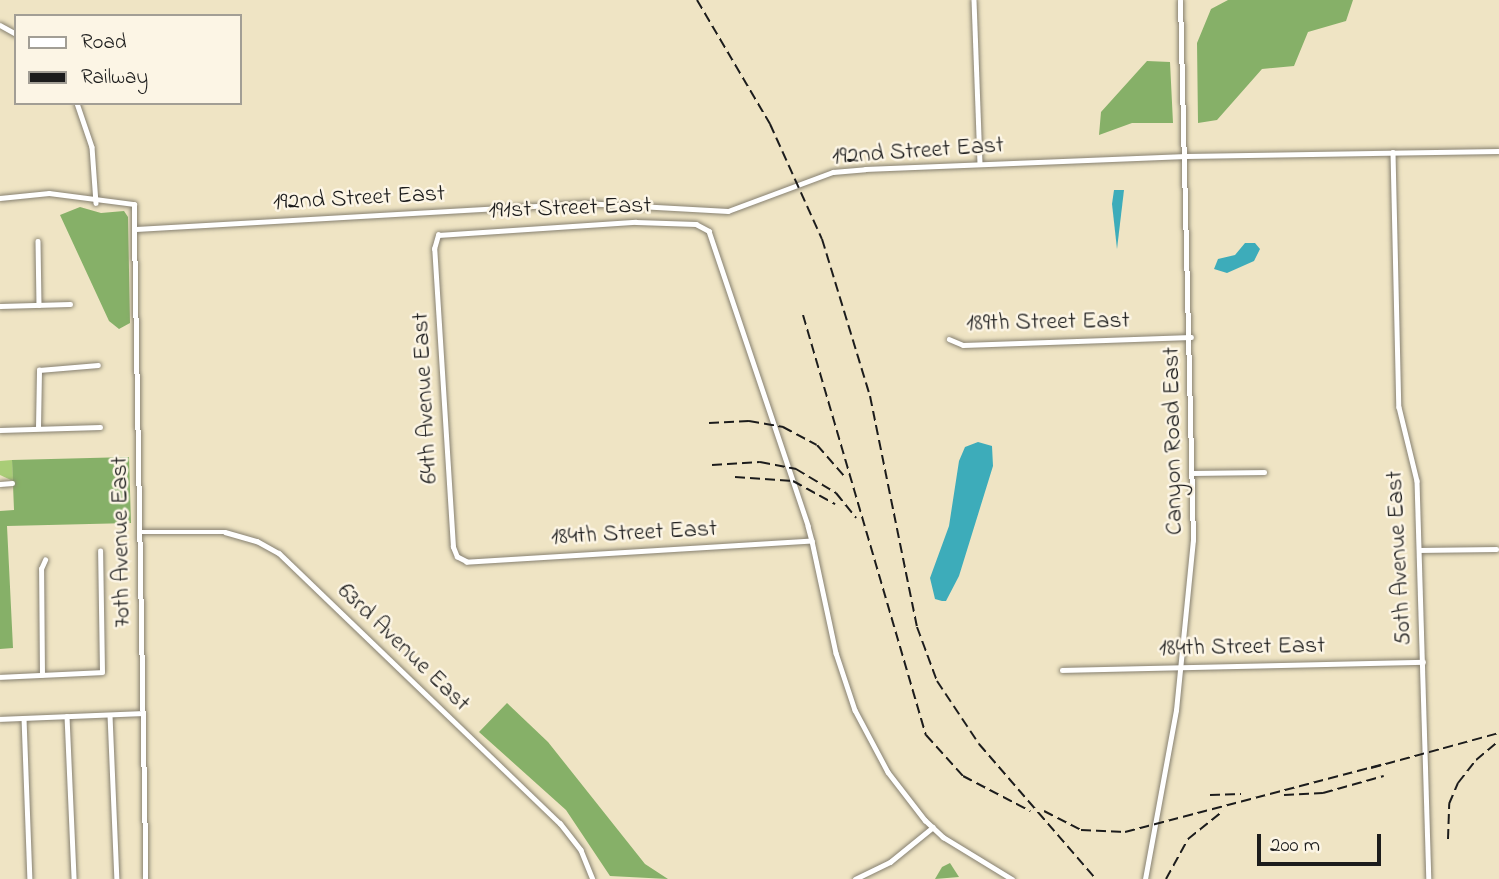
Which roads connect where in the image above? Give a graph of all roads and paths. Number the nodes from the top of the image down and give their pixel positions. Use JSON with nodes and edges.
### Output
{"nodes":[{"id":1,"x":974,"y":0,"type":"edge"},
{"id":2,"x":1180,"y":0,"type":"edge"},
{"id":3,"x":78,"y":105,"type":"edge"},
{"id":4,"x":1499,"y":151,"type":"edge"},
{"id":5,"x":1393,"y":152,"type":"junction"},
{"id":6,"x":1186,"y":156,"type":"junction"},
{"id":7,"x":981,"y":164,"type":"junction"},
{"id":8,"x":0,"y":198,"type":"edge"},
{"id":9,"x":96,"y":203,"type":"junction"},
{"id":10,"x":136,"y":229,"type":"junction"},
{"id":11,"x":438,"y":235,"type":"joint"},
{"id":12,"x":38,"y":241,"type":"dead end"},
{"id":13,"x":70,"y":304,"type":"dead end"},
{"id":14,"x":39,"y":305,"type":"junction"},
{"id":15,"x":0,"y":306,"type":"edge"},
{"id":16,"x":1191,"y":337,"type":"junction"},
{"id":17,"x":949,"y":340,"type":"dead end"},
{"id":18,"x":98,"y":365,"type":"dead end"},
{"id":19,"x":100,"y":427,"type":"dead end"},
{"id":20,"x":37,"y":428,"type":"junction"},
{"id":21,"x":0,"y":430,"type":"edge"},
{"id":22,"x":1264,"y":472,"type":"dead end"},
{"id":23,"x":1195,"y":473,"type":"junction"},
{"id":24,"x":12,"y":483,"type":"dead end"},
{"id":25,"x":0,"y":484,"type":"edge"},
{"id":26,"x":139,"y":532,"type":"junction"},
{"id":27,"x":812,"y":541,"type":"junction"},
{"id":28,"x":1496,"y":549,"type":"dead end"},
{"id":29,"x":1419,"y":550,"type":"junction"},
{"id":30,"x":100,"y":551,"type":"dead end"},
{"id":31,"x":459,"y":558,"type":"joint"},
{"id":32,"x":45,"y":560,"type":"dead end"},
{"id":33,"x":1423,"y":662,"type":"junction"},
{"id":34,"x":1182,"y":667,"type":"junction"},
{"id":35,"x":1062,"y":670,"type":"dead end"},
{"id":36,"x":43,"y":675,"type":"junction"},
{"id":37,"x":0,"y":677,"type":"edge"},
{"id":38,"x":142,"y":713,"type":"junction"},
{"id":39,"x":110,"y":715,"type":"junction"},
{"id":40,"x":67,"y":716,"type":"junction"},
{"id":41,"x":24,"y":718,"type":"junction"},
{"id":42,"x":0,"y":719,"type":"edge"},
{"id":43,"x":933,"y":828,"type":"junction"},
{"id":44,"x":30,"y":879,"type":"edge"},
{"id":45,"x":74,"y":879,"type":"edge"},
{"id":46,"x":117,"y":879,"type":"edge"},
{"id":47,"x":146,"y":879,"type":"edge"},
{"id":48,"x":593,"y":879,"type":"edge"},
{"id":49,"x":855,"y":879,"type":"edge"},
{"id":50,"x":1012,"y":879,"type":"edge"},
{"id":51,"x":1145,"y":879,"type":"edge"},
{"id":52,"x":1429,"y":879,"type":"edge"}],
"edges":[{"from":1,"to":7,"type":"street"},
{"from":2,"to":6,"type":"main road","name":"Canyon Road East"},
{"from":3,"to":9,"type":"street"},
{"from":4,"to":5,"type":"street","name":"192nd Street East"},
{"from":5,"to":6,"type":"street","name":"192nd Street East"},
{"from":5,"to":29,"type":"street","name":"50th Avenue East"},
{"from":6,"to":7,"type":"street","name":"192nd Street East"},
{"from":6,"to":16,"type":"main road","name":"Canyon Road East"},
{"from":7,"to":10,"type":"street","name":"192nd Street East"},
{"from":8,"to":9,"type":"street"},
{"from":9,"to":10,"type":"street","name":"70th Avenue East"},
{"from":10,"to":26,"type":"street","name":"70th Avenue East"},
{"from":11,"to":27,"type":"street","name":"191st Street East"},
{"from":11,"to":31,"type":"street","name":"64th Avenue East"},
{"from":12,"to":14,"type":"street"},
{"from":13,"to":14,"type":"street"},
{"from":14,"to":15,"type":"street"},
{"from":16,"to":17,"type":"street","name":"189th Street East"},
{"from":16,"to":23,"type":"main road","name":"Canyon Road East"},
{"from":18,"to":20,"type":"street"},
{"from":19,"to":20,"type":"street"},
{"from":20,"to":21,"type":"street"},
{"from":22,"to":23,"type":"street"},
{"from":23,"to":34,"type":"main road","name":"Canyon Road East"},
{"from":24,"to":25,"type":"street"},
{"from":26,"to":38,"type":"street","name":"70th Avenue East"},
{"from":26,"to":48,"type":"street","name":"63rd Avenue East"},
{"from":27,"to":31,"type":"street","name":"184th Street East"},
{"from":27,"to":43,"type":"street"},
{"from":28,"to":29,"type":"street"},
{"from":29,"to":33,"type":"street","name":"50th Avenue East"},
{"from":30,"to":36,"type":"street"},
{"from":32,"to":36,"type":"street"},
{"from":33,"to":34,"type":"street","name":"184th Street East"},
{"from":33,"to":52,"type":"street","name":"50th Avenue East"},
{"from":34,"to":35,"type":"street","name":"184th Street East"},
{"from":34,"to":51,"type":"main road","name":"Canyon Road East"},
{"from":36,"to":37,"type":"street"},
{"from":38,"to":39,"type":"street"},
{"from":38,"to":47,"type":"street","name":"70th Avenue East"},
{"from":39,"to":40,"type":"street"},
{"from":39,"to":46,"type":"street"},
{"from":40,"to":41,"type":"street"},
{"from":40,"to":45,"type":"street"},
{"from":41,"to":42,"type":"street"},
{"from":41,"to":44,"type":"street"},
{"from":43,"to":49,"type":"street"},
{"from":43,"to":50,"type":"street"}]}
